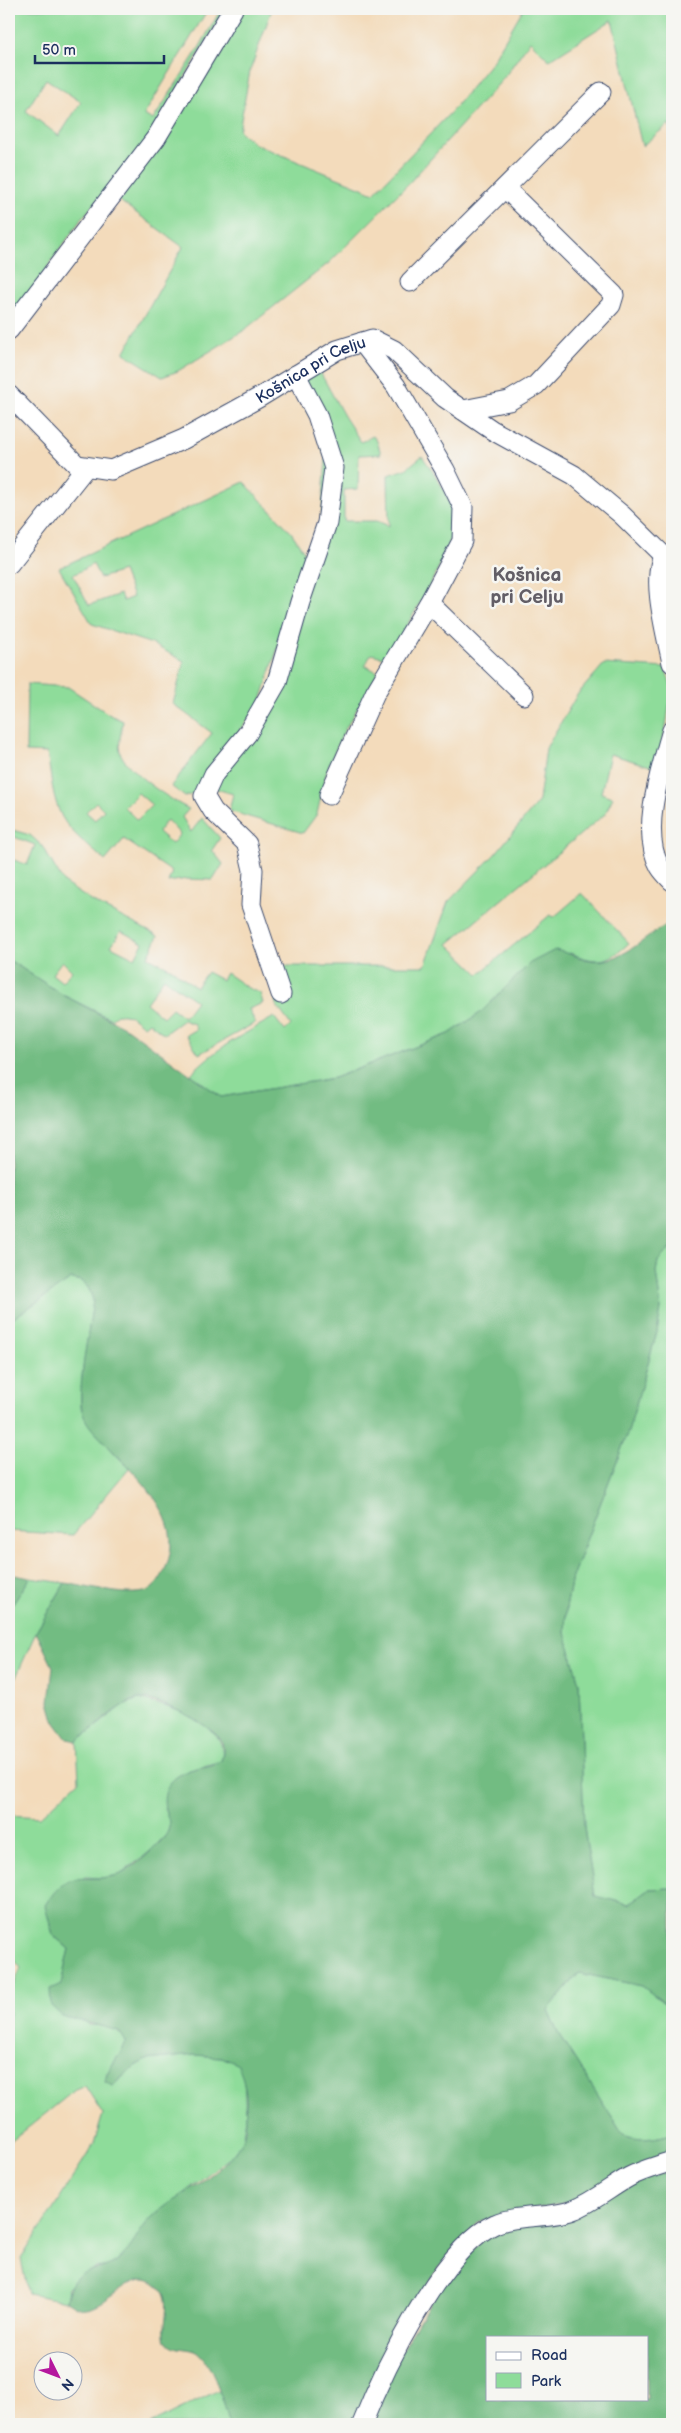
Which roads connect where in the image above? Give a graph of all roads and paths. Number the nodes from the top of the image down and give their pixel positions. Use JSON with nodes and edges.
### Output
{"nodes":[{"id":1,"x":233,"y":9,"type":"edge"},
{"id":2,"x":601,"y":92,"type":"dead end"},
{"id":3,"x":505,"y":188,"type":"junction"},
{"id":4,"x":410,"y":282,"type":"dead end"},
{"id":5,"x":9,"y":330,"type":"edge"},
{"id":6,"x":362,"y":342,"type":"junction"},
{"id":7,"x":296,"y":375,"type":"junction"},
{"id":8,"x":9,"y":395,"type":"edge"},
{"id":9,"x":463,"y":410,"type":"junction"},
{"id":10,"x":86,"y":467,"type":"junction"},
{"id":11,"x":668,"y":559,"type":"edge"},
{"id":12,"x":9,"y":564,"type":"edge"},
{"id":13,"x":430,"y":603,"type":"junction"},
{"id":14,"x":672,"y":663,"type":"edge"},
{"id":15,"x":524,"y":695,"type":"dead end"},
{"id":16,"x":672,"y":730,"type":"edge"},
{"id":17,"x":329,"y":795,"type":"dead end"},
{"id":18,"x":672,"y":881,"type":"edge"},
{"id":19,"x":282,"y":994,"type":"dead end"},
{"id":20,"x":672,"y":2161,"type":"edge"},
{"id":21,"x":362,"y":2424,"type":"edge"}],
"edges":[{"from":1,"to":5,"type":"street"},
{"from":2,"to":3,"type":"street"},
{"from":3,"to":4,"type":"street"},
{"from":3,"to":9,"type":"street"},
{"from":6,"to":7,"type":"street","name":"Košnica pri Celju"},
{"from":6,"to":9,"type":"street","name":"Košnica pri Celju"},
{"from":6,"to":13,"type":"street"},
{"from":7,"to":10,"type":"street","name":"Košnica pri Celju"},
{"from":7,"to":19,"type":"street"},
{"from":8,"to":10,"type":"street","name":"Košnica pri Celju"},
{"from":9,"to":11,"type":"street","name":"Košnica pri Celju"},
{"from":10,"to":12,"type":"street"},
{"from":11,"to":14,"type":"street"},
{"from":13,"to":15,"type":"street"},
{"from":13,"to":17,"type":"street"},
{"from":16,"to":18,"type":"street"},
{"from":20,"to":21,"type":"street"}]}
